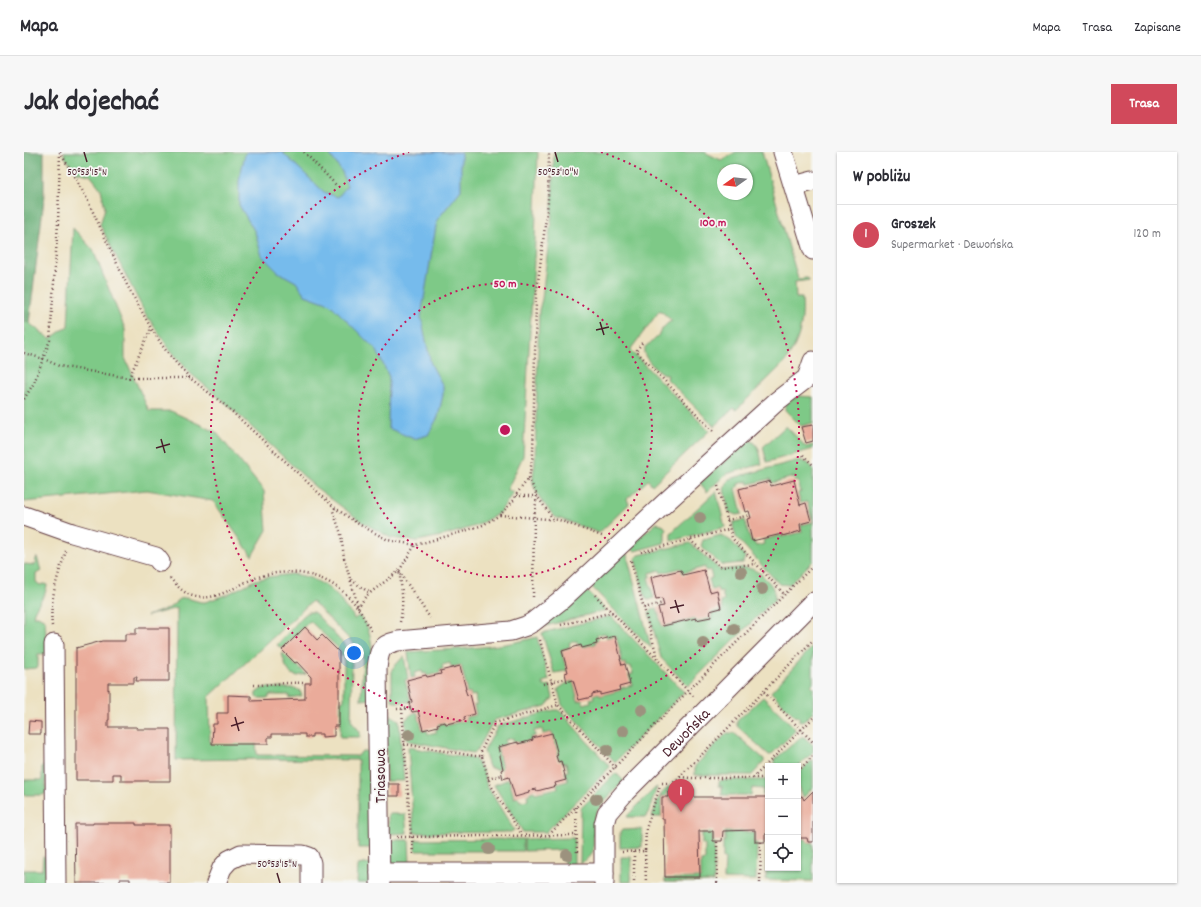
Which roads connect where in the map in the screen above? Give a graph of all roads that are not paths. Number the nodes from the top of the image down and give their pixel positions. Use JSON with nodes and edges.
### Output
{"nodes":[{"id":1,"x":784,"y":152,"type":"edge"},
{"id":2,"x":813,"y":181,"type":"edge"},
{"id":3,"x":794,"y":186,"type":"junction"},
{"id":4,"x":813,"y":250,"type":"edge"},
{"id":5,"x":811,"y":374,"type":"edge"},
{"id":6,"x":24,"y":516,"type":"edge"},
{"id":7,"x":160,"y":562,"type":"road end"},
{"id":8,"x":813,"y":603,"type":"edge"},
{"id":9,"x":54,"y":644,"type":"road end"},
{"id":10,"x":380,"y":878,"type":"edge"},
{"id":11,"x":604,"y":878,"type":"edge"},
{"id":12,"x":56,"y":883,"type":"edge"},
{"id":13,"x":216,"y":883,"type":"edge"},
{"id":14,"x":311,"y":883,"type":"edge"}],
"edges":[{"from":1,"to":3,"type":"street"},
{"from":2,"to":3,"type":"street"},
{"from":3,"to":4,"type":"street"},
{"from":5,"to":10,"type":"street","name":"Triasowa"},
{"from":6,"to":7,"type":"street"},
{"from":8,"to":11,"type":"street","name":"Dewońska"},
{"from":9,"to":12,"type":"street"},
{"from":10,"to":11,"type":"street"},
{"from":13,"to":14,"type":"street"}]}
